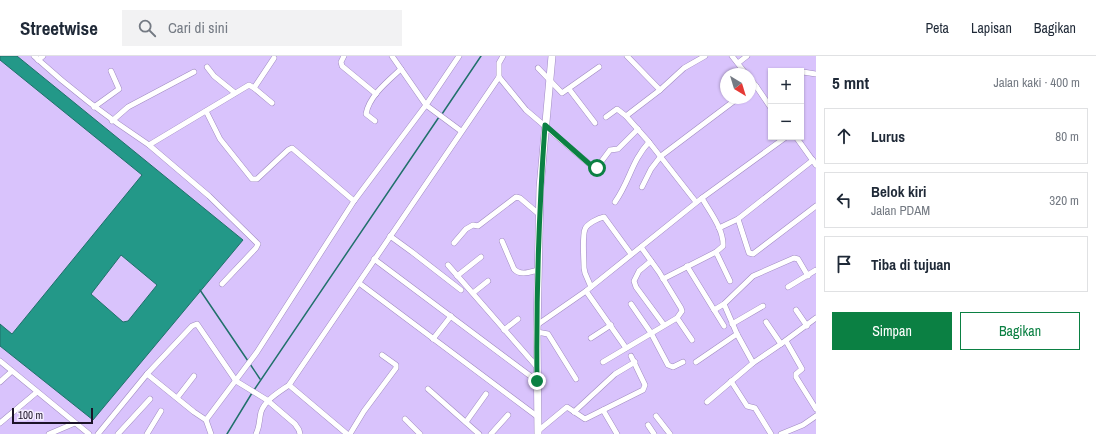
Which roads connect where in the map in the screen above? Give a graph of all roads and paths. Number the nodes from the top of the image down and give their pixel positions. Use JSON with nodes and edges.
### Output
{"nodes":[{"id":1,"x":43,"y":56,"type":"edge"},
{"id":2,"x":344,"y":56,"type":"edge"},
{"id":3,"x":392,"y":56,"type":"edge"},
{"id":4,"x":459,"y":56,"type":"edge"},
{"id":5,"x":503,"y":56,"type":"edge"},
{"id":6,"x":552,"y":56,"type":"edge"},
{"id":7,"x":627,"y":56,"type":"edge"},
{"id":8,"x":705,"y":56,"type":"edge"},
{"id":9,"x":732,"y":56,"type":"edge"},
{"id":10,"x":748,"y":56,"type":"edge"},
{"id":11,"x":36,"y":58,"type":"edge"},
{"id":12,"x":274,"y":58,"type":"dead end"},
{"id":13,"x":738,"y":63,"type":"junction"},
{"id":14,"x":207,"y":67,"type":"dead end"},
{"id":15,"x":599,"y":67,"type":"dead end"},
{"id":16,"x":538,"y":68,"type":"dead end"},
{"id":17,"x":742,"y":68,"type":"edge"},
{"id":18,"x":401,"y":69,"type":"junction"},
{"id":19,"x":112,"y":71,"type":"dead end"},
{"id":20,"x":194,"y":72,"type":"dead end"},
{"id":21,"x":804,"y":72,"type":"edge"},
{"id":22,"x":816,"y":74,"type":"edge"},
{"id":23,"x":498,"y":77,"type":"junction"},
{"id":24,"x":549,"y":80,"type":"junction"},
{"id":25,"x":756,"y":86,"type":"edge"},
{"id":26,"x":254,"y":88,"type":"junction"},
{"id":27,"x":569,"y":89,"type":"junction"},
{"id":28,"x":660,"y":90,"type":"junction"},
{"id":29,"x":235,"y":93,"type":"junction"},
{"id":30,"x":376,"y":94,"type":"junction"},
{"id":31,"x":272,"y":103,"type":"dead end"},
{"id":32,"x":730,"y":104,"type":"edge"},
{"id":33,"x":768,"y":104,"type":"edge"},
{"id":34,"x":426,"y":105,"type":"junction"},
{"id":35,"x":94,"y":107,"type":"junction"},
{"id":36,"x":206,"y":111,"type":"junction"},
{"id":37,"x":626,"y":116,"type":"junction"},
{"id":38,"x":606,"y":117,"type":"dead end"},
{"id":39,"x":112,"y":121,"type":"junction"},
{"id":40,"x":375,"y":122,"type":"dead end"},
{"id":41,"x":595,"y":124,"type":"dead end"},
{"id":42,"x":545,"y":125,"type":"junction"},
{"id":43,"x":638,"y":129,"type":"junction"},
{"id":44,"x":461,"y":131,"type":"junction"},
{"id":45,"x":782,"y":140,"type":"edge"},
{"id":46,"x":798,"y":140,"type":"edge"},
{"id":47,"x":649,"y":142,"type":"junction"},
{"id":48,"x":149,"y":145,"type":"junction"},
{"id":49,"x":661,"y":156,"type":"junction"},
{"id":50,"x":814,"y":162,"type":"edge"},
{"id":51,"x":642,"y":187,"type":"dead end"},
{"id":52,"x":702,"y":198,"type":"junction"},
{"id":53,"x":354,"y":202,"type":"junction"},
{"id":54,"x":615,"y":202,"type":"dead end"},
{"id":55,"x":696,"y":202,"type":"junction"},
{"id":56,"x":816,"y":206,"type":"edge"},
{"id":57,"x":540,"y":215,"type":"junction"},
{"id":58,"x":738,"y":220,"type":"junction"},
{"id":59,"x":719,"y":228,"type":"junction"},
{"id":60,"x":390,"y":236,"type":"junction"},
{"id":61,"x":502,"y":241,"type":"dead end"},
{"id":62,"x":454,"y":243,"type":"dead end"},
{"id":63,"x":641,"y":247,"type":"junction"},
{"id":64,"x":716,"y":252,"type":"junction"},
{"id":65,"x":631,"y":254,"type":"junction"},
{"id":66,"x":481,"y":257,"type":"dead end"},
{"id":67,"x":374,"y":259,"type":"junction"},
{"id":68,"x":651,"y":261,"type":"junction"},
{"id":69,"x":448,"y":265,"type":"dead end"},
{"id":70,"x":687,"y":266,"type":"junction"},
{"id":71,"x":538,"y":270,"type":"junction"},
{"id":72,"x":816,"y":270,"type":"edge"},
{"id":73,"x":457,"y":276,"type":"junction"},
{"id":74,"x":808,"y":276,"type":"junction"},
{"id":75,"x":663,"y":279,"type":"junction"},
{"id":76,"x":488,"y":281,"type":"dead end"},
{"id":77,"x":730,"y":281,"type":"dead end"},
{"id":78,"x":359,"y":283,"type":"junction"},
{"id":79,"x":222,"y":284,"type":"dead end"},
{"id":80,"x":591,"y":287,"type":"junction"},
{"id":81,"x":788,"y":287,"type":"dead end"},
{"id":82,"x":461,"y":290,"type":"dead end"},
{"id":83,"x":586,"y":291,"type":"junction"},
{"id":84,"x":473,"y":294,"type":"junction"},
{"id":85,"x":631,"y":304,"type":"dead end"},
{"id":86,"x":724,"y":304,"type":"junction"},
{"id":87,"x":763,"y":306,"type":"dead end"},
{"id":88,"x":714,"y":310,"type":"junction"},
{"id":89,"x":796,"y":310,"type":"dead end"},
{"id":90,"x":451,"y":316,"type":"junction"},
{"id":91,"x":677,"y":318,"type":"junction"},
{"id":92,"x":816,"y":318,"type":"edge"},
{"id":93,"x":518,"y":319,"type":"dead end"},
{"id":94,"x":766,"y":322,"type":"dead end"},
{"id":95,"x":732,"y":324,"type":"junction"},
{"id":96,"x":610,"y":325,"type":"junction"},
{"id":97,"x":664,"y":325,"type":"junction"},
{"id":98,"x":724,"y":326,"type":"dead end"},
{"id":99,"x":807,"y":326,"type":"junction"},
{"id":100,"x":537,"y":329,"type":"junction"},
{"id":101,"x":504,"y":330,"type":"junction"},
{"id":102,"x":651,"y":333,"type":"junction"},
{"id":103,"x":737,"y":334,"type":"junction"},
{"id":104,"x":591,"y":338,"type":"dead end"},
{"id":105,"x":433,"y":339,"type":"junction"},
{"id":106,"x":692,"y":340,"type":"dead end"},
{"id":107,"x":786,"y":341,"type":"junction"},
{"id":108,"x":781,"y":344,"type":"junction"},
{"id":109,"x":626,"y":348,"type":"junction"},
{"id":110,"x":382,"y":355,"type":"dead end"},
{"id":111,"x":631,"y":356,"type":"dead end"},
{"id":112,"x":0,"y":361,"type":"edge"},
{"id":113,"x":603,"y":362,"type":"dead end"},
{"id":114,"x":635,"y":362,"type":"junction"},
{"id":115,"x":683,"y":362,"type":"dead end"},
{"id":116,"x":696,"y":362,"type":"dead end"},
{"id":117,"x":753,"y":363,"type":"junction"},
{"id":118,"x":537,"y":367,"type":"junction"},
{"id":119,"x":12,"y":371,"type":"junction"},
{"id":120,"x":147,"y":374,"type":"junction"},
{"id":121,"x":194,"y":376,"type":"dead end"},
{"id":122,"x":576,"y":379,"type":"dead end"},
{"id":123,"x":537,"y":381,"type":"junction"},
{"id":124,"x":730,"y":381,"type":"junction"},
{"id":125,"x":0,"y":382,"type":"edge"},
{"id":126,"x":238,"y":382,"type":"junction"},
{"id":127,"x":289,"y":385,"type":"junction"},
{"id":128,"x":428,"y":389,"type":"dead end"},
{"id":129,"x":37,"y":392,"type":"junction"},
{"id":130,"x":486,"y":394,"type":"dead end"},
{"id":131,"x":177,"y":398,"type":"junction"},
{"id":132,"x":150,"y":399,"type":"dead end"},
{"id":133,"x":267,"y":400,"type":"junction"},
{"id":134,"x":707,"y":402,"type":"dead end"},
{"id":135,"x":816,"y":409,"type":"edge"},
{"id":136,"x":603,"y":410,"type":"junction"},
{"id":137,"x":161,"y":411,"type":"dead end"},
{"id":138,"x":574,"y":412,"type":"junction"},
{"id":139,"x":508,"y":415,"type":"dead end"},
{"id":140,"x":656,"y":416,"type":"dead end"},
{"id":141,"x":816,"y":416,"type":"edge"},
{"id":142,"x":538,"y":417,"type":"junction"},
{"id":143,"x":405,"y":419,"type":"dead end"},
{"id":144,"x":206,"y":420,"type":"junction"},
{"id":145,"x":466,"y":422,"type":"junction"},
{"id":146,"x":0,"y":423,"type":"edge"},
{"id":147,"x":75,"y":423,"type":"junction"},
{"id":148,"x":648,"y":426,"type":"dead end"},
{"id":149,"x":538,"y":432,"type":"edge"},
{"id":150,"x":49,"y":434,"type":"edge"},
{"id":151,"x":89,"y":434,"type":"edge"},
{"id":152,"x":98,"y":434,"type":"edge"},
{"id":153,"x":118,"y":434,"type":"edge"},
{"id":154,"x":147,"y":434,"type":"edge"},
{"id":155,"x":211,"y":434,"type":"edge"},
{"id":156,"x":256,"y":434,"type":"edge"},
{"id":157,"x":300,"y":434,"type":"edge"},
{"id":158,"x":347,"y":434,"type":"edge"},
{"id":159,"x":350,"y":434,"type":"edge"},
{"id":160,"x":420,"y":434,"type":"edge"},
{"id":161,"x":479,"y":434,"type":"edge"},
{"id":162,"x":491,"y":434,"type":"edge"},
{"id":163,"x":617,"y":434,"type":"edge"},
{"id":164,"x":654,"y":434,"type":"edge"},
{"id":165,"x":670,"y":434,"type":"edge"},
{"id":166,"x":770,"y":434,"type":"edge"},
{"id":167,"x":781,"y":434,"type":"edge"}],
"edges":[{"from":1,"to":11,"type":"street"},
{"from":2,"to":30,"type":"street"},
{"from":3,"to":18,"type":"street"},
{"from":4,"to":34,"type":"street"},
{"from":5,"to":23,"type":"street"},
{"from":6,"to":24,"type":"street"},
{"from":7,"to":28,"type":"street"},
{"from":8,"to":28,"type":"street"},
{"from":9,"to":13,"type":"street"},
{"from":10,"to":13,"type":"street"},
{"from":11,"to":35,"type":"street"},
{"from":12,"to":26,"type":"street"},
{"from":13,"to":17,"type":"street"},
{"from":14,"to":29,"type":"street"},
{"from":15,"to":27,"type":"street"},
{"from":16,"to":24,"type":"street"},
{"from":18,"to":30,"type":"street"},
{"from":18,"to":34,"type":"street"},
{"from":19,"to":35,"type":"street"},
{"from":20,"to":39,"type":"street"},
{"from":21,"to":22,"type":"street"},
{"from":23,"to":42,"type":"street"},
{"from":23,"to":44,"type":"street"},
{"from":24,"to":27,"type":"street"},
{"from":24,"to":42,"type":"street"},
{"from":25,"to":33,"type":"street"},
{"from":26,"to":29,"type":"street"},
{"from":26,"to":31,"type":"street"},
{"from":27,"to":41,"type":"street"},
{"from":28,"to":37,"type":"street"},
{"from":29,"to":36,"type":"street"},
{"from":30,"to":40,"type":"street"},
{"from":32,"to":49,"type":"street"},
{"from":34,"to":44,"type":"street"},
{"from":34,"to":53,"type":"street"},
{"from":35,"to":39,"type":"street"},
{"from":36,"to":48,"type":"street"},
{"from":36,"to":53,"type":"street"},
{"from":37,"to":38,"type":"street"},
{"from":37,"to":43,"type":"street"},
{"from":39,"to":48,"type":"street"},
{"from":42,"to":43,"type":"street"},
{"from":42,"to":57,"type":"street"},
{"from":43,"to":47,"type":"street"},
{"from":44,"to":60,"type":"street"},
{"from":45,"to":52,"type":"street"},
{"from":46,"to":50,"type":"street"},
{"from":47,"to":49,"type":"street"},
{"from":47,"to":54,"type":"street"},
{"from":48,"to":79,"type":"street"},
{"from":49,"to":51,"type":"street"},
{"from":49,"to":55,"type":"street"},
{"from":50,"to":58,"type":"street"},
{"from":52,"to":55,"type":"street"},
{"from":52,"to":59,"type":"street"},
{"from":53,"to":126,"type":"street"},
{"from":55,"to":63,"type":"street"},
{"from":56,"to":58,"type":"street"},
{"from":57,"to":62,"type":"street"},
{"from":57,"to":71,"type":"street"},
{"from":58,"to":59,"type":"street"},
{"from":59,"to":64,"type":"street"},
{"from":60,"to":67,"type":"street"},
{"from":60,"to":82,"type":"street"},
{"from":61,"to":71,"type":"street"},
{"from":63,"to":65,"type":"street"},
{"from":63,"to":68,"type":"street"},
{"from":64,"to":70,"type":"street"},
{"from":64,"to":77,"type":"street"},
{"from":65,"to":80,"type":"street"},
{"from":65,"to":80,"type":"street"},
{"from":66,"to":73,"type":"street"},
{"from":67,"to":78,"type":"street"},
{"from":67,"to":90,"type":"street"},
{"from":68,"to":75,"type":"street"},
{"from":68,"to":97,"type":"street"},
{"from":69,"to":73,"type":"street"},
{"from":70,"to":75,"type":"street"},
{"from":70,"to":88,"type":"street"},
{"from":71,"to":100,"type":"street"},
{"from":72,"to":74,"type":"street"},
{"from":73,"to":84,"type":"street"},
{"from":74,"to":81,"type":"street"},
{"from":74,"to":86,"type":"street"},
{"from":75,"to":91,"type":"street"},
{"from":76,"to":84,"type":"street"},
{"from":78,"to":105,"type":"street"},
{"from":78,"to":127,"type":"street"},
{"from":80,"to":83,"type":"street"},
{"from":83,"to":96,"type":"street"},
{"from":83,"to":100,"type":"street"},
{"from":84,"to":101,"type":"street"},
{"from":85,"to":102,"type":"street"},
{"from":86,"to":88,"type":"street"},
{"from":86,"to":95,"type":"street"},
{"from":87,"to":95,"type":"street"},
{"from":88,"to":98,"type":"street"},
{"from":89,"to":99,"type":"street"},
{"from":90,"to":105,"type":"street"},
{"from":90,"to":123,"type":"street"},
{"from":91,"to":97,"type":"street"},
{"from":91,"to":106,"type":"street"},
{"from":92,"to":99,"type":"street"},
{"from":93,"to":101,"type":"street"},
{"from":94,"to":108,"type":"street"},
{"from":95,"to":103,"type":"street"},
{"from":96,"to":104,"type":"street"},
{"from":96,"to":109,"type":"street"},
{"from":97,"to":102,"type":"street"},
{"from":99,"to":107,"type":"street"},
{"from":100,"to":118,"type":"street"},
{"from":100,"to":122,"type":"street"},
{"from":101,"to":118,"type":"street"},
{"from":102,"to":109,"type":"street"},
{"from":102,"to":115,"type":"street"},
{"from":103,"to":116,"type":"street"},
{"from":103,"to":117,"type":"street"},
{"from":105,"to":142,"type":"street"},
{"from":107,"to":108,"type":"street"},
{"from":107,"to":135,"type":"street"},
{"from":108,"to":117,"type":"street"},
{"from":109,"to":113,"type":"street"},
{"from":110,"to":159,"type":"street"},
{"from":111,"to":114,"type":"street"},
{"from":112,"to":119,"type":"street"},
{"from":114,"to":136,"type":"street"},
{"from":114,"to":138,"type":"street"},
{"from":117,"to":124,"type":"street"},
{"from":118,"to":123,"type":"street"},
{"from":119,"to":125,"type":"street"},
{"from":119,"to":129,"type":"street"},
{"from":120,"to":126,"type":"street"},
{"from":120,"to":131,"type":"street"},
{"from":120,"to":152,"type":"street"},
{"from":121,"to":131,"type":"street"},
{"from":123,"to":142,"type":"street"},
{"from":124,"to":134,"type":"street"},
{"from":124,"to":166,"type":"street"},
{"from":126,"to":133,"type":"street"},
{"from":126,"to":144,"type":"street"},
{"from":127,"to":133,"type":"street"},
{"from":127,"to":158,"type":"street"},
{"from":128,"to":145,"type":"street"},
{"from":129,"to":146,"type":"street"},
{"from":129,"to":147,"type":"street"},
{"from":130,"to":145,"type":"street"},
{"from":131,"to":144,"type":"street"},
{"from":132,"to":153,"type":"street"},
{"from":133,"to":156,"type":"street"},
{"from":133,"to":157,"type":"street"},
{"from":136,"to":138,"type":"street"},
{"from":136,"to":163,"type":"street"},
{"from":137,"to":154,"type":"street"},
{"from":138,"to":149,"type":"street"},
{"from":139,"to":162,"type":"street"},
{"from":140,"to":165,"type":"street"},
{"from":141,"to":167,"type":"street"},
{"from":142,"to":149,"type":"street"},
{"from":143,"to":160,"type":"street"},
{"from":144,"to":155,"type":"street"},
{"from":145,"to":161,"type":"street"},
{"from":147,"to":150,"type":"street"},
{"from":147,"to":151,"type":"street"},
{"from":148,"to":164,"type":"street"}]}
